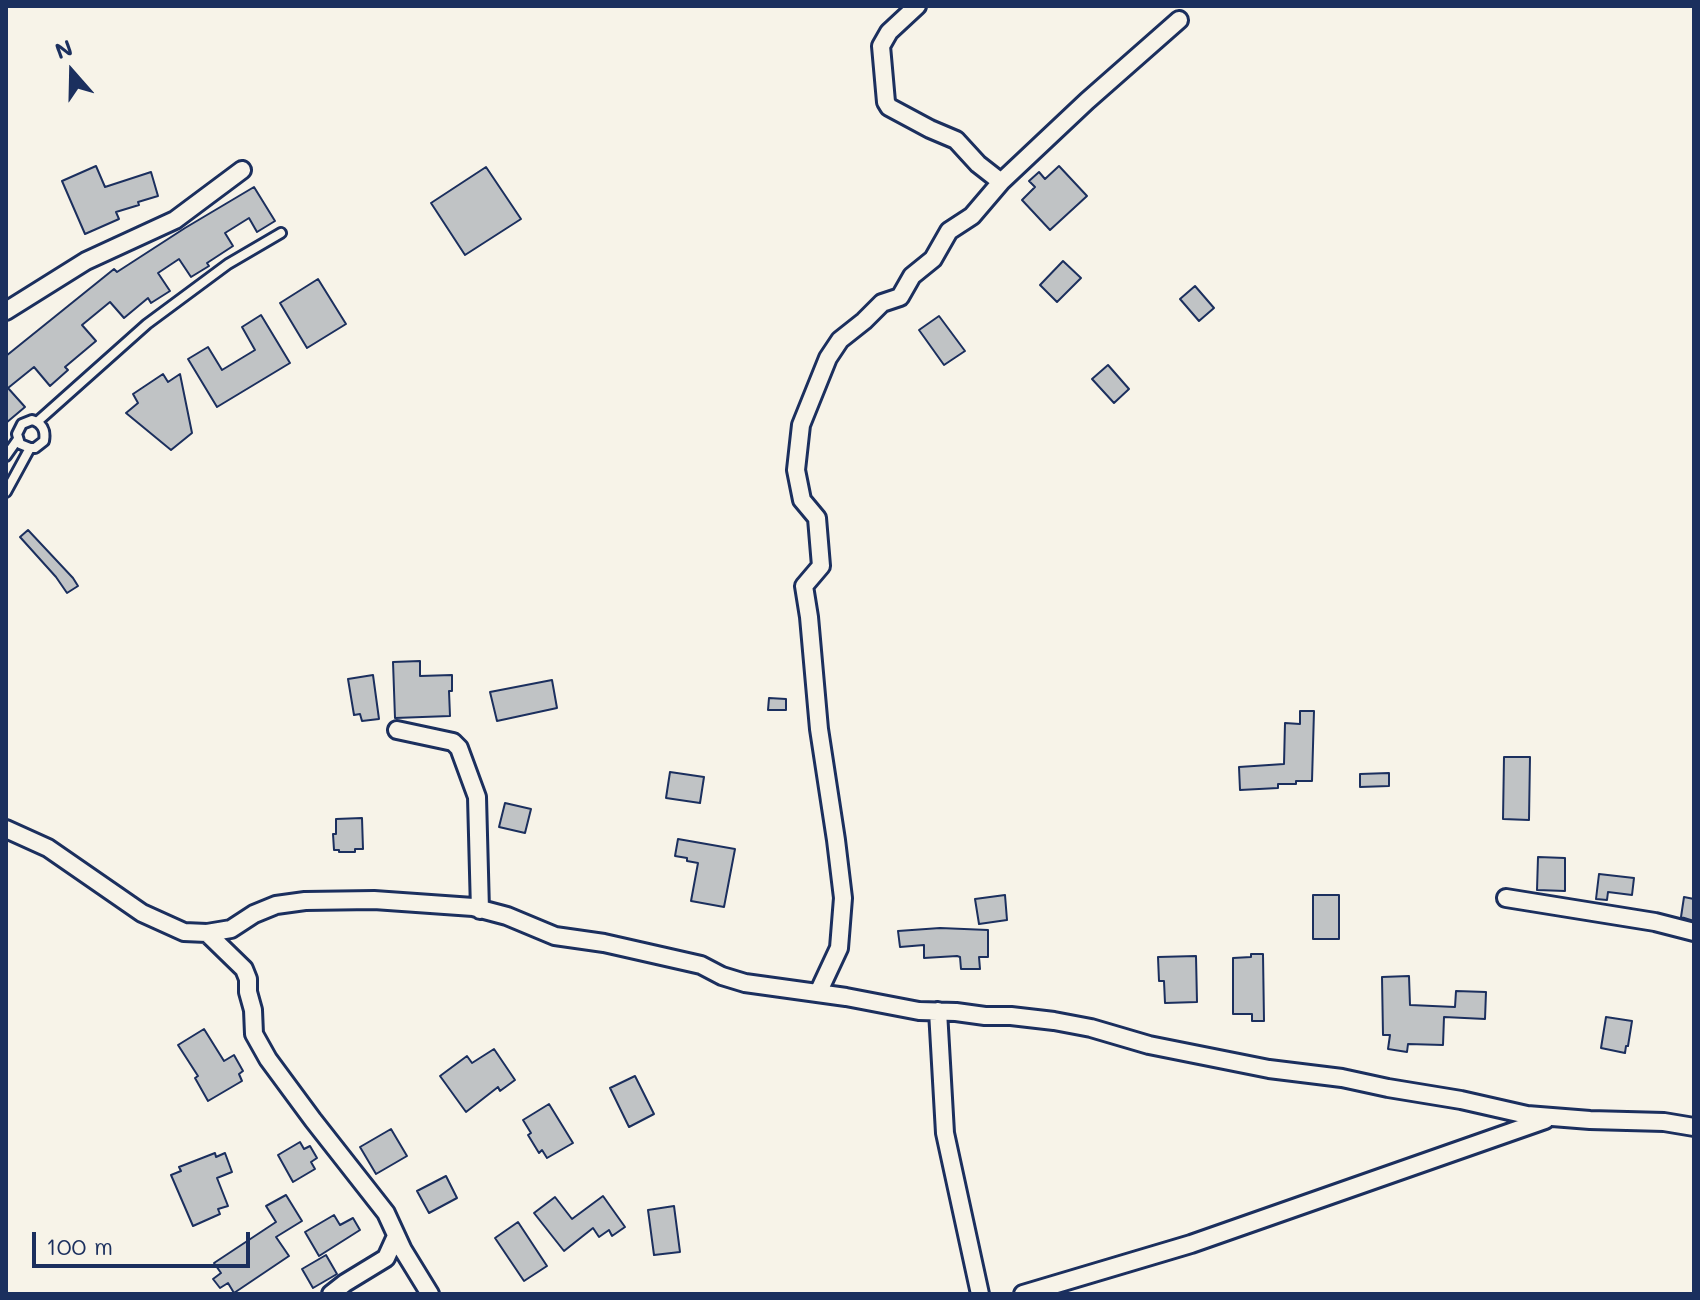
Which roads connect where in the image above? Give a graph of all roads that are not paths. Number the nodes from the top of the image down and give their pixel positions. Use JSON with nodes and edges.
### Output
{"nodes":[{"id":1,"x":917,"y":6,"type":"edge"},
{"id":2,"x":1179,"y":20,"type":"dead end"},
{"id":3,"x":242,"y":170,"type":"dead end"},
{"id":4,"x":1001,"y":182,"type":"junction"},
{"id":5,"x":281,"y":233,"type":"dead end"},
{"id":6,"x":6,"y":311,"type":"edge"},
{"id":7,"x":37,"y":422,"type":"junction"},
{"id":8,"x":18,"y":439,"type":"junction"},
{"id":9,"x":30,"y":448,"type":"junction"},
{"id":10,"x":6,"y":456,"type":"edge"},
{"id":11,"x":6,"y":492,"type":"edge"},
{"id":12,"x":397,"y":730,"type":"dead end"},
{"id":13,"x":6,"y":829,"type":"edge"},
{"id":14,"x":1506,"y":898,"type":"dead end"},
{"id":15,"x":480,"y":910,"type":"junction"},
{"id":16,"x":1694,"y":932,"type":"edge"},
{"id":17,"x":207,"y":933,"type":"junction"},
{"id":18,"x":818,"y":993,"type":"junction"},
{"id":19,"x":938,"y":1011,"type":"junction"},
{"id":20,"x":1553,"y":1117,"type":"junction"},
{"id":21,"x":1694,"y":1127,"type":"edge"},
{"id":22,"x":396,"y":1236,"type":"junction"},
{"id":23,"x":386,"y":1258,"type":"junction"},
{"id":24,"x":410,"y":1262,"type":"junction"},
{"id":25,"x":331,"y":1294,"type":"edge"},
{"id":26,"x":430,"y":1294,"type":"edge"},
{"id":27,"x":980,"y":1294,"type":"edge"},
{"id":28,"x":1023,"y":1294,"type":"edge"}],
"edges":[{"from":1,"to":4,"type":"street"},
{"from":2,"to":4,"type":"street"},
{"from":3,"to":6,"type":"street"},
{"from":4,"to":18,"type":"street"},
{"from":5,"to":7,"type":"lane"},
{"from":7,"to":8,"type":"lane"},
{"from":7,"to":9,"type":"lane"},
{"from":8,"to":9,"type":"lane"},
{"from":8,"to":10,"type":"lane"},
{"from":9,"to":11,"type":"lane"},
{"from":12,"to":15,"type":"street"},
{"from":13,"to":17,"type":"street"},
{"from":14,"to":16,"type":"street"},
{"from":15,"to":17,"type":"street"},
{"from":15,"to":18,"type":"street"},
{"from":17,"to":22,"type":"street"},
{"from":18,"to":19,"type":"street"},
{"from":19,"to":20,"type":"street"},
{"from":19,"to":27,"type":"street"},
{"from":20,"to":21,"type":"street"},
{"from":20,"to":28,"type":"street"},
{"from":22,"to":23,"type":"street"},
{"from":22,"to":24,"type":"street"},
{"from":23,"to":24,"type":"street"},
{"from":23,"to":25,"type":"street"},
{"from":24,"to":26,"type":"street"}]}
